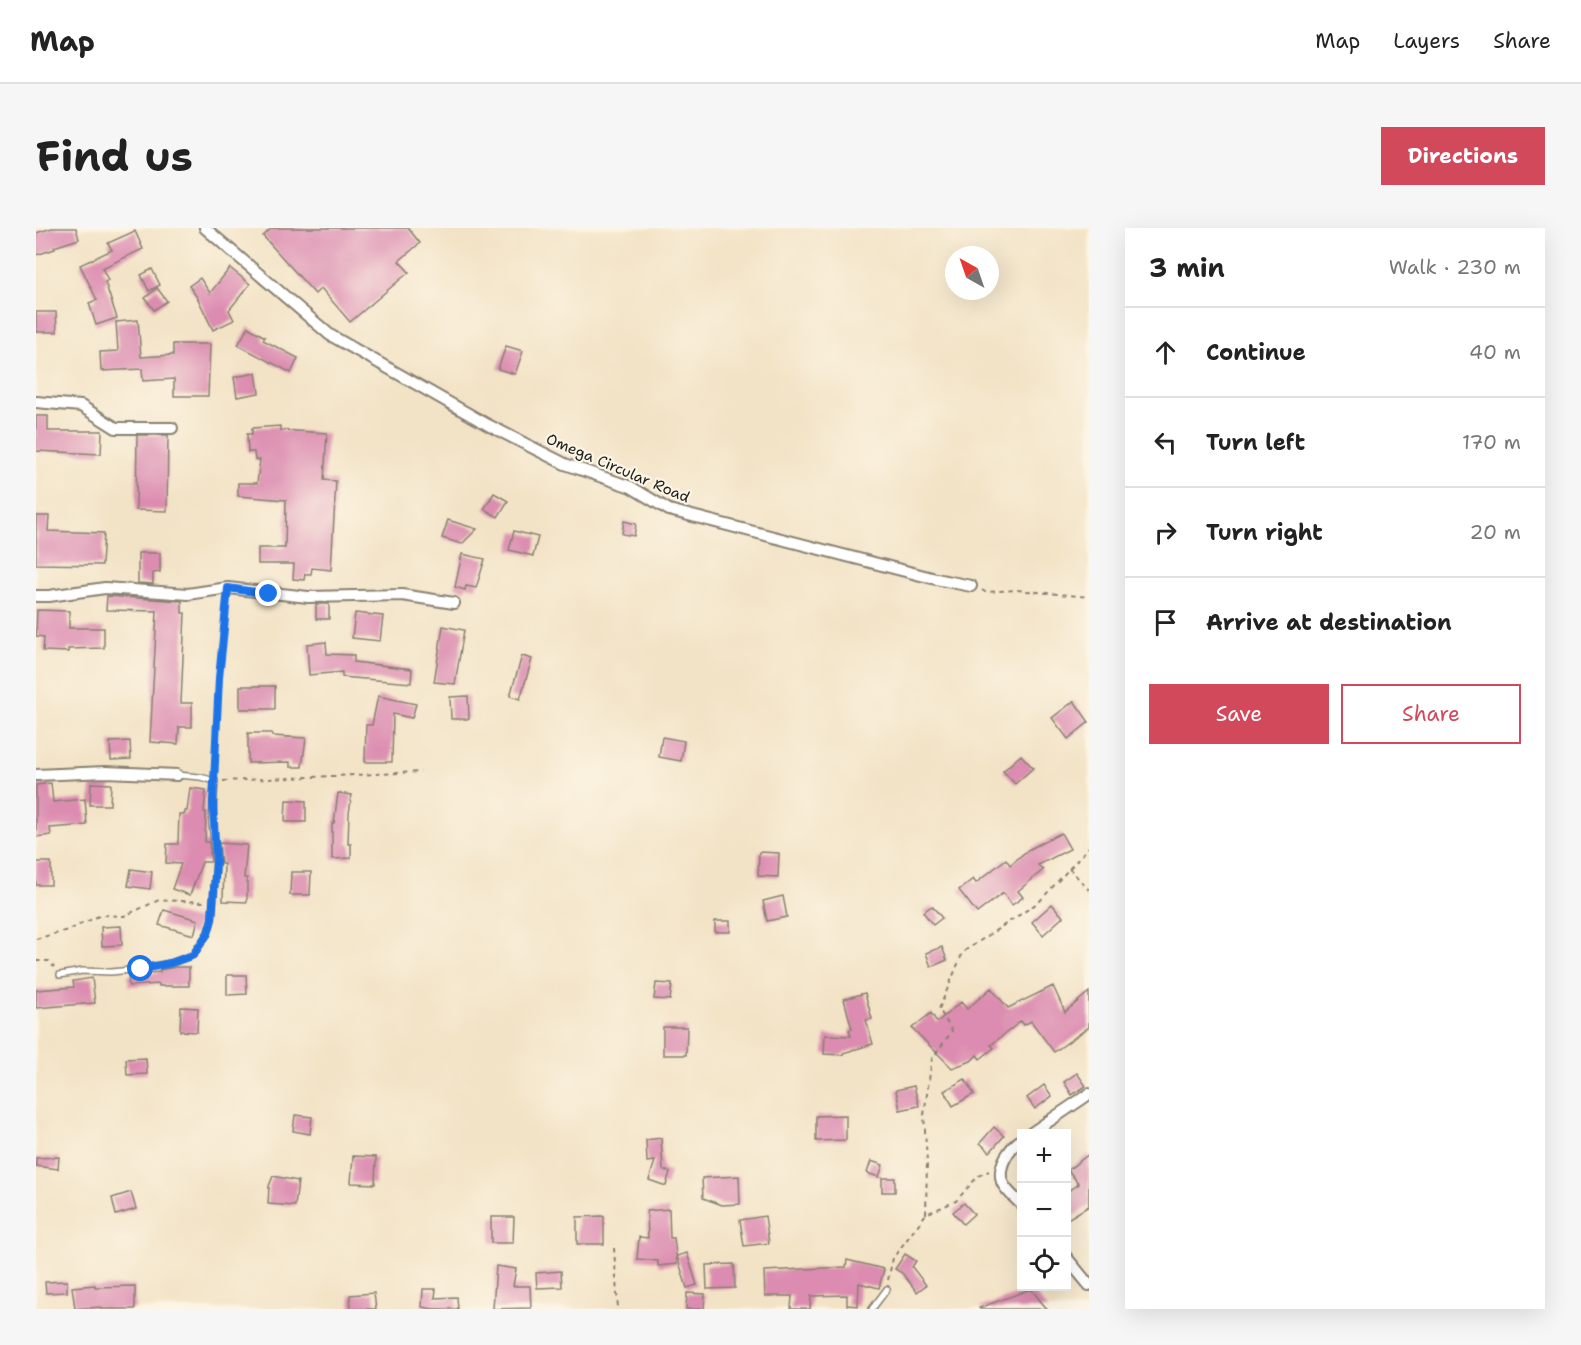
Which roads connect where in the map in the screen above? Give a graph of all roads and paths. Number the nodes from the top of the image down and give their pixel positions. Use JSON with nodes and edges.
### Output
{"nodes":[{"id":1,"x":205,"y":228,"type":"edge"},
{"id":2,"x":36,"y":402,"type":"edge"},
{"id":3,"x":172,"y":428,"type":"dead end"},
{"id":4,"x":971,"y":586,"type":"dead end"},
{"id":5,"x":228,"y":588,"type":"junction"},
{"id":6,"x":985,"y":592,"type":"dead end"},
{"id":7,"x":36,"y":596,"type":"edge"},
{"id":8,"x":1089,"y":597,"type":"edge"},
{"id":9,"x":454,"y":603,"type":"dead end"},
{"id":10,"x":421,"y":772,"type":"dead end"},
{"id":11,"x":36,"y":775,"type":"edge"},
{"id":12,"x":177,"y":775,"type":"joint"},
{"id":13,"x":215,"y":781,"type":"junction"},
{"id":14,"x":1089,"y":847,"type":"edge"},
{"id":15,"x":1069,"y":867,"type":"junction"},
{"id":16,"x":1089,"y":890,"type":"edge"},
{"id":17,"x":212,"y":903,"type":"junction"},
{"id":18,"x":36,"y":939,"type":"edge"},
{"id":19,"x":36,"y":961,"type":"edge"},
{"id":20,"x":60,"y":975,"type":"joint"},
{"id":21,"x":1089,"y":1094,"type":"edge"},
{"id":22,"x":1037,"y":1129,"type":"edge"},
{"id":23,"x":1017,"y":1142,"type":"edge"},
{"id":24,"x":1001,"y":1166,"type":"junction"},
{"id":25,"x":1017,"y":1200,"type":"edge"},
{"id":26,"x":926,"y":1214,"type":"junction"},
{"id":27,"x":614,"y":1248,"type":"dead end"},
{"id":28,"x":1071,"y":1263,"type":"edge"},
{"id":29,"x":1089,"y":1285,"type":"edge"},
{"id":30,"x":886,"y":1289,"type":"joint"},
{"id":31,"x":618,"y":1309,"type":"edge"},
{"id":32,"x":872,"y":1309,"type":"edge"}],
"edges":[{"from":1,"to":4,"type":"street","name":"Omega Circular Road"},
{"from":2,"to":3,"type":"street"},
{"from":5,"to":7,"type":"street"},
{"from":5,"to":9,"type":"street"},
{"from":5,"to":13,"type":"path"},
{"from":6,"to":8,"type":"path"},
{"from":10,"to":13,"type":"path"},
{"from":11,"to":12,"type":"street"},
{"from":12,"to":13,"type":"lane"},
{"from":13,"to":17,"type":"lane"},
{"from":14,"to":15,"type":"path"},
{"from":15,"to":16,"type":"path"},
{"from":15,"to":26,"type":"path"},
{"from":17,"to":18,"type":"path"},
{"from":17,"to":20,"type":"lane"},
{"from":19,"to":20,"type":"path"},
{"from":21,"to":22,"type":"street"},
{"from":23,"to":24,"type":"street"},
{"from":24,"to":25,"type":"street"},
{"from":24,"to":26,"type":"path"},
{"from":26,"to":30,"type":"path"},
{"from":27,"to":31,"type":"path"},
{"from":28,"to":29,"type":"street"},
{"from":30,"to":32,"type":"lane"}]}
